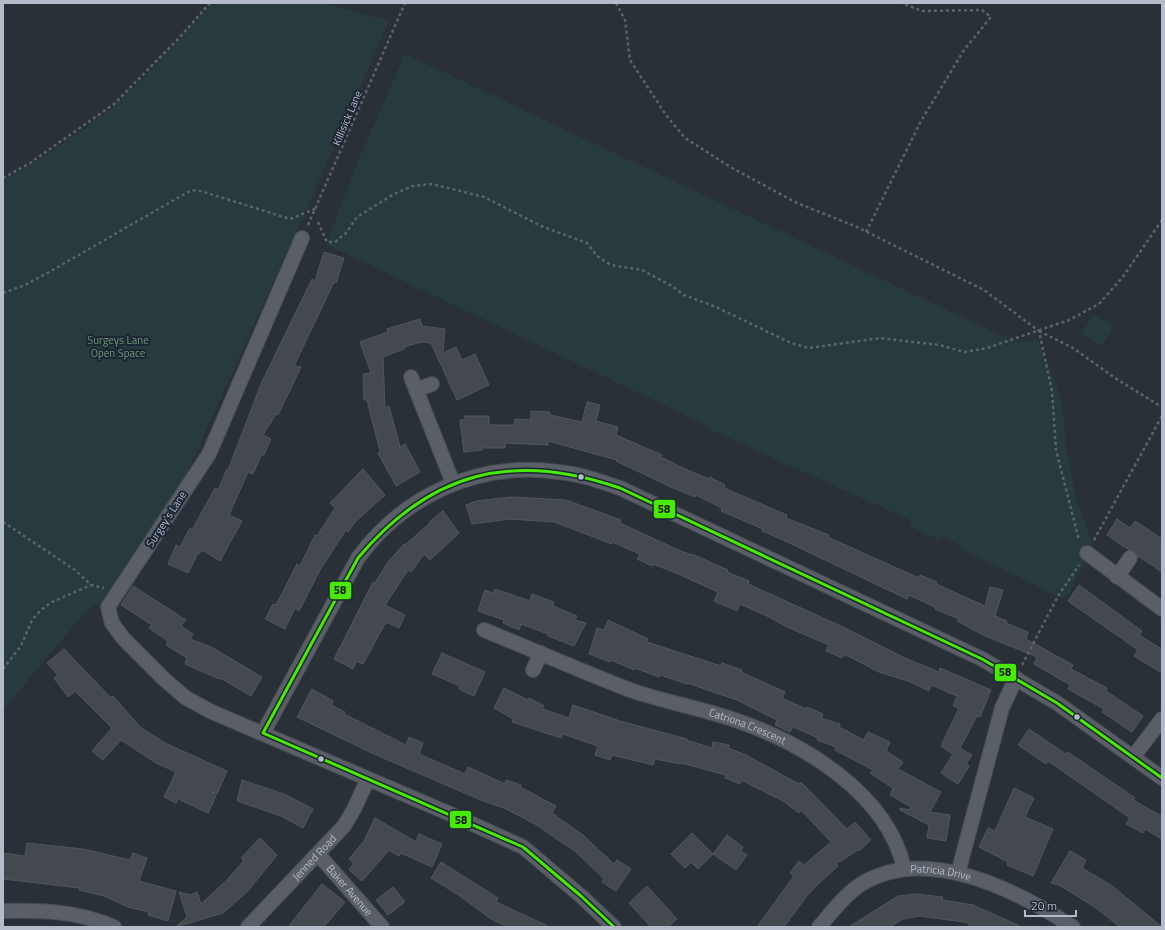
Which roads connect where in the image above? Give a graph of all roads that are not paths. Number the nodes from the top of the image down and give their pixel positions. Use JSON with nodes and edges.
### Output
{"nodes":[{"id":1,"x":302,"y":238,"type":"road end"},
{"id":2,"x":432,"y":384,"type":"dead end"},
{"id":3,"x":453,"y":483,"type":"junction"},
{"id":4,"x":1087,"y":553,"type":"road end"},
{"id":5,"x":1130,"y":558,"type":"dead end"},
{"id":6,"x":1117,"y":577,"type":"junction"},
{"id":7,"x":1162,"y":609,"type":"edge"},
{"id":8,"x":484,"y":630,"type":"dead end"},
{"id":9,"x":541,"y":653,"type":"junction"},
{"id":10,"x":533,"y":670,"type":"dead end"},
{"id":11,"x":1016,"y":678,"type":"junction"},
{"id":12,"x":1162,"y":719,"type":"edge"},
{"id":13,"x":262,"y":733,"type":"junction"},
{"id":14,"x":1133,"y":758,"type":"junction"},
{"id":15,"x":1162,"y":778,"type":"edge"},
{"id":16,"x":368,"y":779,"type":"junction"},
{"id":17,"x":318,"y":854,"type":"junction"},
{"id":18,"x":904,"y":868,"type":"junction"},
{"id":19,"x":958,"y":873,"type":"junction"},
{"id":20,"x":3,"y":911,"type":"edge"},
{"id":21,"x":114,"y":927,"type":"edge"},
{"id":22,"x":248,"y":927,"type":"edge"},
{"id":23,"x":382,"y":927,"type":"edge"},
{"id":24,"x":614,"y":927,"type":"edge"},
{"id":25,"x":819,"y":927,"type":"edge"},
{"id":26,"x":1073,"y":927,"type":"edge"}],
"edges":[{"from":1,"to":13,"type":"street","name":"Surgey's Lane"},
{"from":2,"to":3,"type":"street"},
{"from":3,"to":11,"type":"street"},
{"from":3,"to":13,"type":"street"},
{"from":4,"to":6,"type":"street"},
{"from":5,"to":6,"type":"street"},
{"from":6,"to":7,"type":"street"},
{"from":8,"to":9,"type":"street","name":"Catriona Crescent"},
{"from":9,"to":10,"type":"street"},
{"from":9,"to":18,"type":"street","name":"Catriona Crescent"},
{"from":11,"to":14,"type":"street"},
{"from":11,"to":19,"type":"street"},
{"from":12,"to":14,"type":"street"},
{"from":13,"to":16,"type":"street","name":"Surgey's Lane"},
{"from":14,"to":15,"type":"street"},
{"from":16,"to":17,"type":"street","name":"Jenned Road"},
{"from":16,"to":24,"type":"street","name":"Surgey's Lane"},
{"from":17,"to":22,"type":"street","name":"Jenned Road"},
{"from":17,"to":23,"type":"street","name":"Baker Avenue"},
{"from":18,"to":19,"type":"street","name":"Patricia Drive"},
{"from":18,"to":25,"type":"street","name":"Patricia Drive"},
{"from":19,"to":26,"type":"street","name":"Patricia Drive"},
{"from":20,"to":21,"type":"street"}]}
